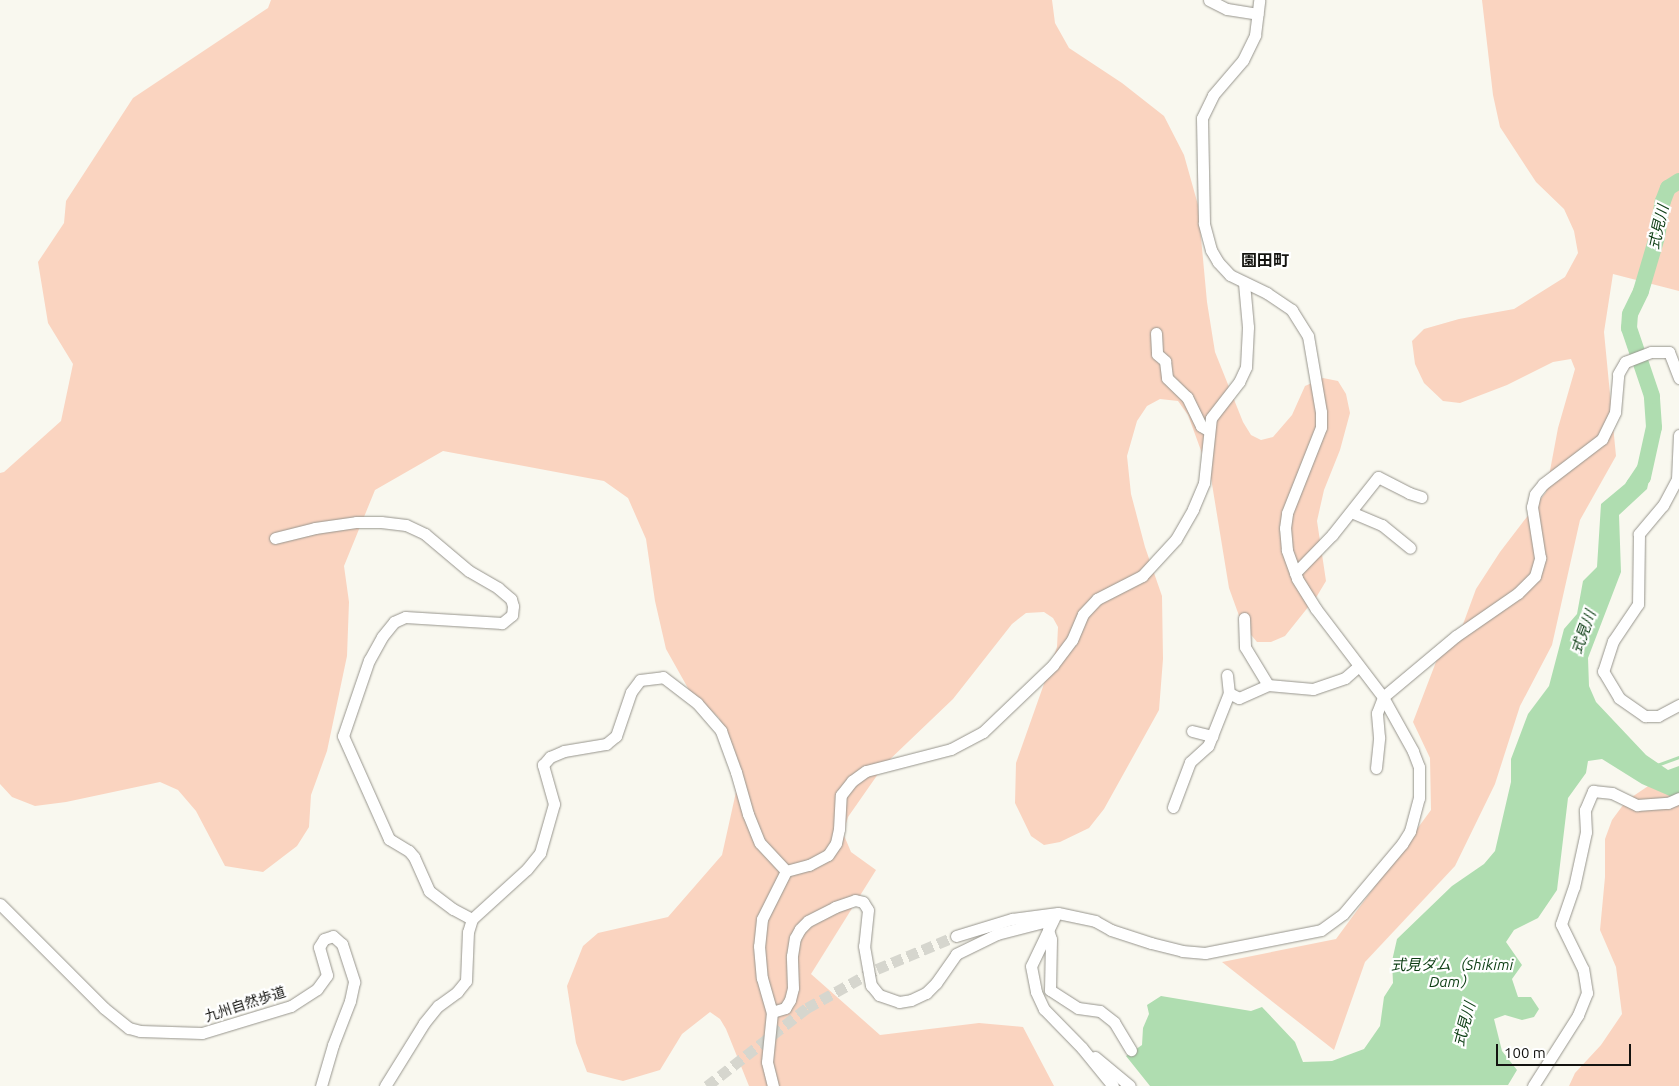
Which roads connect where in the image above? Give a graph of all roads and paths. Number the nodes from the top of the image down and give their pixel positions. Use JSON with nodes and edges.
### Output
{"nodes":[{"id":1,"x":1210,"y":0,"type":"edge"},
{"id":2,"x":1259,"y":0,"type":"edge"},
{"id":3,"x":1258,"y":14,"type":"junction"},
{"id":4,"x":1244,"y":283,"type":"junction"},
{"id":5,"x":1156,"y":333,"type":"dead end"},
{"id":6,"x":1679,"y":378,"type":"edge"},
{"id":7,"x":1208,"y":430,"type":"junction"},
{"id":8,"x":1679,"y":435,"type":"edge"},
{"id":9,"x":1421,"y":497,"type":"dead end"},
{"id":10,"x":1351,"y":512,"type":"junction"},
{"id":11,"x":275,"y":538,"type":"dead end"},
{"id":12,"x":1410,"y":548,"type":"dead end"},
{"id":13,"x":1295,"y":573,"type":"junction"},
{"id":14,"x":1244,"y":618,"type":"dead end"},
{"id":15,"x":1359,"y":666,"type":"junction"},
{"id":16,"x":1227,"y":675,"type":"dead end"},
{"id":17,"x":1268,"y":685,"type":"junction"},
{"id":18,"x":1229,"y":693,"type":"junction"},
{"id":19,"x":1383,"y":697,"type":"junction"},
{"id":20,"x":1679,"y":705,"type":"edge"},
{"id":21,"x":1192,"y":731,"type":"dead end"},
{"id":22,"x":1212,"y":736,"type":"junction"},
{"id":23,"x":1376,"y":768,"type":"dead end"},
{"id":24,"x":1679,"y":798,"type":"edge"},
{"id":25,"x":1173,"y":807,"type":"dead end"},
{"id":26,"x":786,"y":870,"type":"junction"},
{"id":27,"x":0,"y":904,"type":"edge"},
{"id":28,"x":472,"y":919,"type":"junction"},
{"id":29,"x":1053,"y":921,"type":"junction"},
{"id":30,"x":956,"y":936,"type":"tunnel mouth"},
{"id":31,"x":772,"y":1012,"type":"junction"},
{"id":32,"x":1131,"y":1050,"type":"dead end"},
{"id":33,"x":1086,"y":1053,"type":"junction"},
{"id":34,"x":322,"y":1086,"type":"edge"},
{"id":35,"x":385,"y":1086,"type":"edge"},
{"id":36,"x":773,"y":1086,"type":"edge"},
{"id":37,"x":1113,"y":1086,"type":"edge"},
{"id":38,"x":1130,"y":1086,"type":"edge"},
{"id":39,"x":1533,"y":1086,"type":"edge"}],
"edges":[{"from":1,"to":3,"type":"street"},
{"from":2,"to":3,"type":"street"},
{"from":3,"to":4,"type":"street"},
{"from":4,"to":7,"type":"street"},
{"from":4,"to":13,"type":"street"},
{"from":5,"to":7,"type":"street"},
{"from":6,"to":19,"type":"street"},
{"from":7,"to":26,"type":"street"},
{"from":8,"to":20,"type":"street"},
{"from":9,"to":10,"type":"street"},
{"from":10,"to":12,"type":"street"},
{"from":10,"to":13,"type":"street"},
{"from":11,"to":28,"type":"street"},
{"from":13,"to":15,"type":"street"},
{"from":14,"to":17,"type":"street"},
{"from":15,"to":17,"type":"street"},
{"from":15,"to":19,"type":"street"},
{"from":16,"to":18,"type":"street"},
{"from":17,"to":18,"type":"street"},
{"from":18,"to":22,"type":"street"},
{"from":19,"to":23,"type":"street"},
{"from":19,"to":29,"type":"street"},
{"from":21,"to":22,"type":"street"},
{"from":22,"to":25,"type":"street"},
{"from":24,"to":39,"type":"street"},
{"from":26,"to":28,"type":"street"},
{"from":26,"to":31,"type":"street"},
{"from":27,"to":34,"type":"street","name":"九州自然歩道"},
{"from":28,"to":35,"type":"street"},
{"from":29,"to":30,"type":"street"},
{"from":29,"to":31,"type":"street"},
{"from":29,"to":32,"type":"street"},
{"from":29,"to":33,"type":"street"},
{"from":31,"to":36,"type":"street"},
{"from":33,"to":37,"type":"street"},
{"from":33,"to":38,"type":"street"}]}
